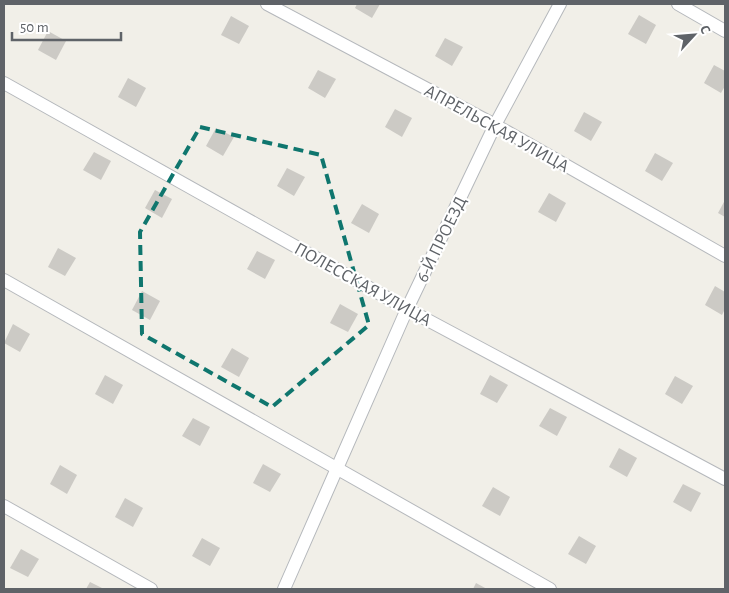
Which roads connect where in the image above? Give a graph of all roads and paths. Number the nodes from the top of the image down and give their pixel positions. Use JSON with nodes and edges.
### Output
{"nodes":[{"id":1,"x":267,"y":4,"type":"edge"},
{"id":2,"x":560,"y":4,"type":"edge"},
{"id":3,"x":678,"y":4,"type":"edge"},
{"id":4,"x":725,"y":31,"type":"edge"},
{"id":5,"x":4,"y":83,"type":"edge"},
{"id":6,"x":495,"y":126,"type":"junction"},
{"id":7,"x":725,"y":256,"type":"edge"},
{"id":8,"x":4,"y":280,"type":"edge"},
{"id":9,"x":407,"y":309,"type":"junction"},
{"id":10,"x":337,"y":470,"type":"junction"},
{"id":11,"x":725,"y":479,"type":"edge"},
{"id":12,"x":4,"y":506,"type":"edge"},
{"id":13,"x":151,"y":589,"type":"edge"},
{"id":14,"x":284,"y":589,"type":"edge"},
{"id":15,"x":550,"y":589,"type":"edge"}],
"edges":[{"from":1,"to":6,"type":"street","name":"АПРЕЛЬСКАЯ УЛИЦА"},
{"from":2,"to":6,"type":"street","name":"6-Й ПРОЕЗД"},
{"from":3,"to":4,"type":"street"},
{"from":5,"to":9,"type":"street","name":"ПОЛЕССКАЯ УЛИЦА"},
{"from":6,"to":7,"type":"street","name":"АПРЕЛЬСКАЯ УЛИЦА"},
{"from":6,"to":9,"type":"street","name":"6-Й ПРОЕЗД"},
{"from":8,"to":10,"type":"street"},
{"from":9,"to":10,"type":"street","name":"6-Й ПРОЕЗД"},
{"from":9,"to":11,"type":"street","name":"ПОЛЕССКАЯ УЛИЦА"},
{"from":10,"to":14,"type":"street","name":"6-Й ПРОЕЗД"},
{"from":10,"to":15,"type":"street"},
{"from":12,"to":13,"type":"street"}]}
